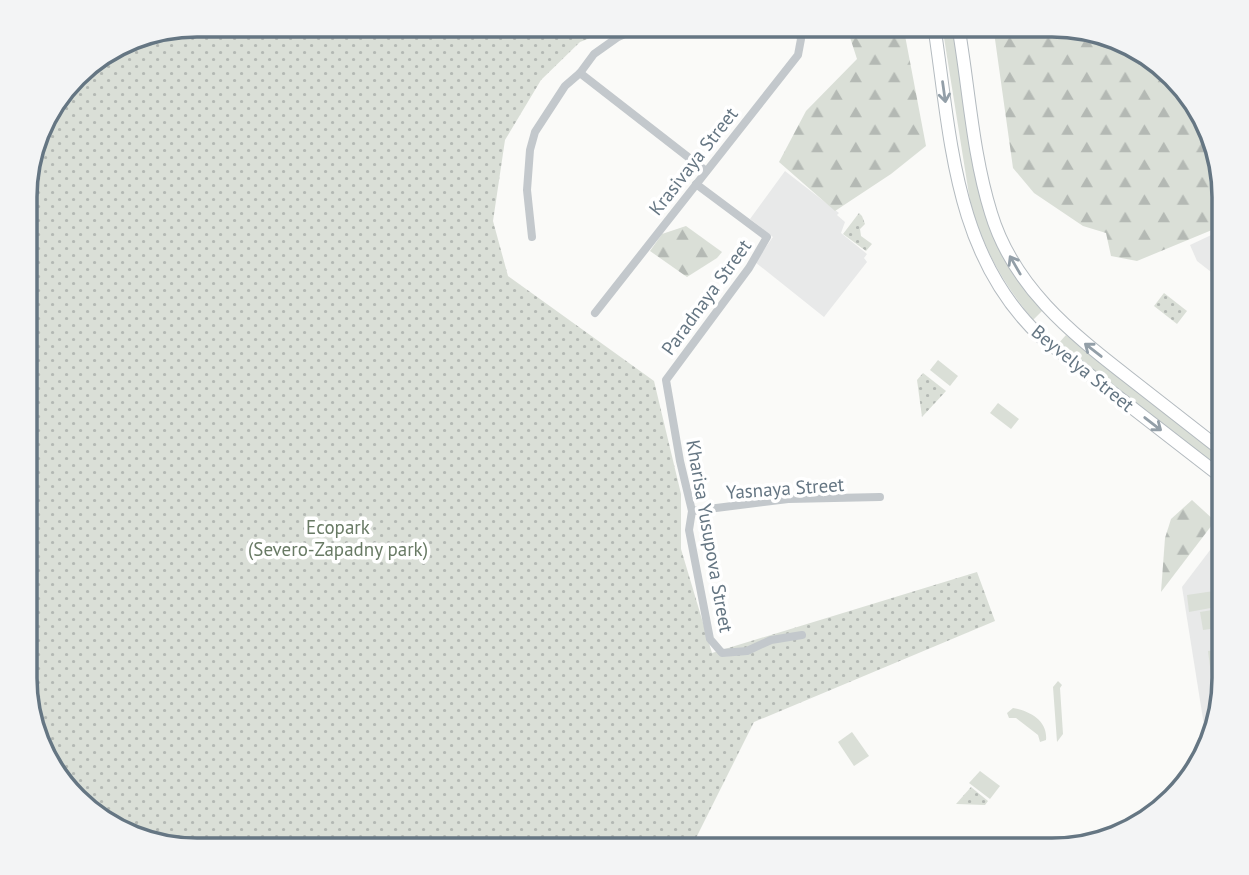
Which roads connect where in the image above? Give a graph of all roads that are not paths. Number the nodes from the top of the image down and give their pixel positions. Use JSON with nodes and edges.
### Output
{"nodes":[{"id":1,"x":621,"y":37,"type":"edge"},
{"id":2,"x":800,"y":37,"type":"edge"},
{"id":3,"x":936,"y":37,"type":"edge"},
{"id":4,"x":960,"y":37,"type":"edge"},
{"id":5,"x":580,"y":73,"type":"junction"},
{"id":6,"x":706,"y":171,"type":"junction"},
{"id":7,"x":696,"y":184,"type":"junction"},
{"id":8,"x":532,"y":237,"type":"dead end"},
{"id":9,"x":595,"y":313,"type":"dead end"},
{"id":10,"x":1057,"y":319,"type":"junction"},
{"id":11,"x":1041,"y":337,"type":"junction"},
{"id":12,"x":666,"y":380,"type":"joint"},
{"id":13,"x":1212,"y":443,"type":"edge"},
{"id":14,"x":1212,"y":471,"type":"edge"},
{"id":15,"x":880,"y":496,"type":"dead end"},
{"id":16,"x":692,"y":512,"type":"junction"},
{"id":17,"x":802,"y":635,"type":"dead end"}],
"edges":[{"from":1,"to":5,"type":"street"},
{"from":2,"to":6,"type":"street","name":"Krasivaya Street"},
{"from":3,"to":11,"type":"main road","name":"Beyvelya Street","one_way":true},
{"from":10,"to":4,"type":"main road","name":"Beyvelya Street","one_way":true},
{"from":5,"to":6,"type":"street"},
{"from":5,"to":8,"type":"street"},
{"from":6,"to":7,"type":"street","name":"Krasivaya Street"},
{"from":7,"to":9,"type":"street","name":"Krasivaya Street"},
{"from":7,"to":12,"type":"street","name":"Paradnaya Street"},
{"from":10,"to":11,"type":"main road"},
{"from":13,"to":10,"type":"main road","name":"Beyvelya Street","one_way":true},
{"from":11,"to":14,"type":"main road","name":"Beyvelya Street","one_way":true},
{"from":12,"to":16,"type":"street","name":"Kharisa Yusupova Street"},
{"from":15,"to":16,"type":"street","name":"Yasnaya Street"},
{"from":16,"to":17,"type":"street","name":"Kharisa Yusupova Street"}]}
